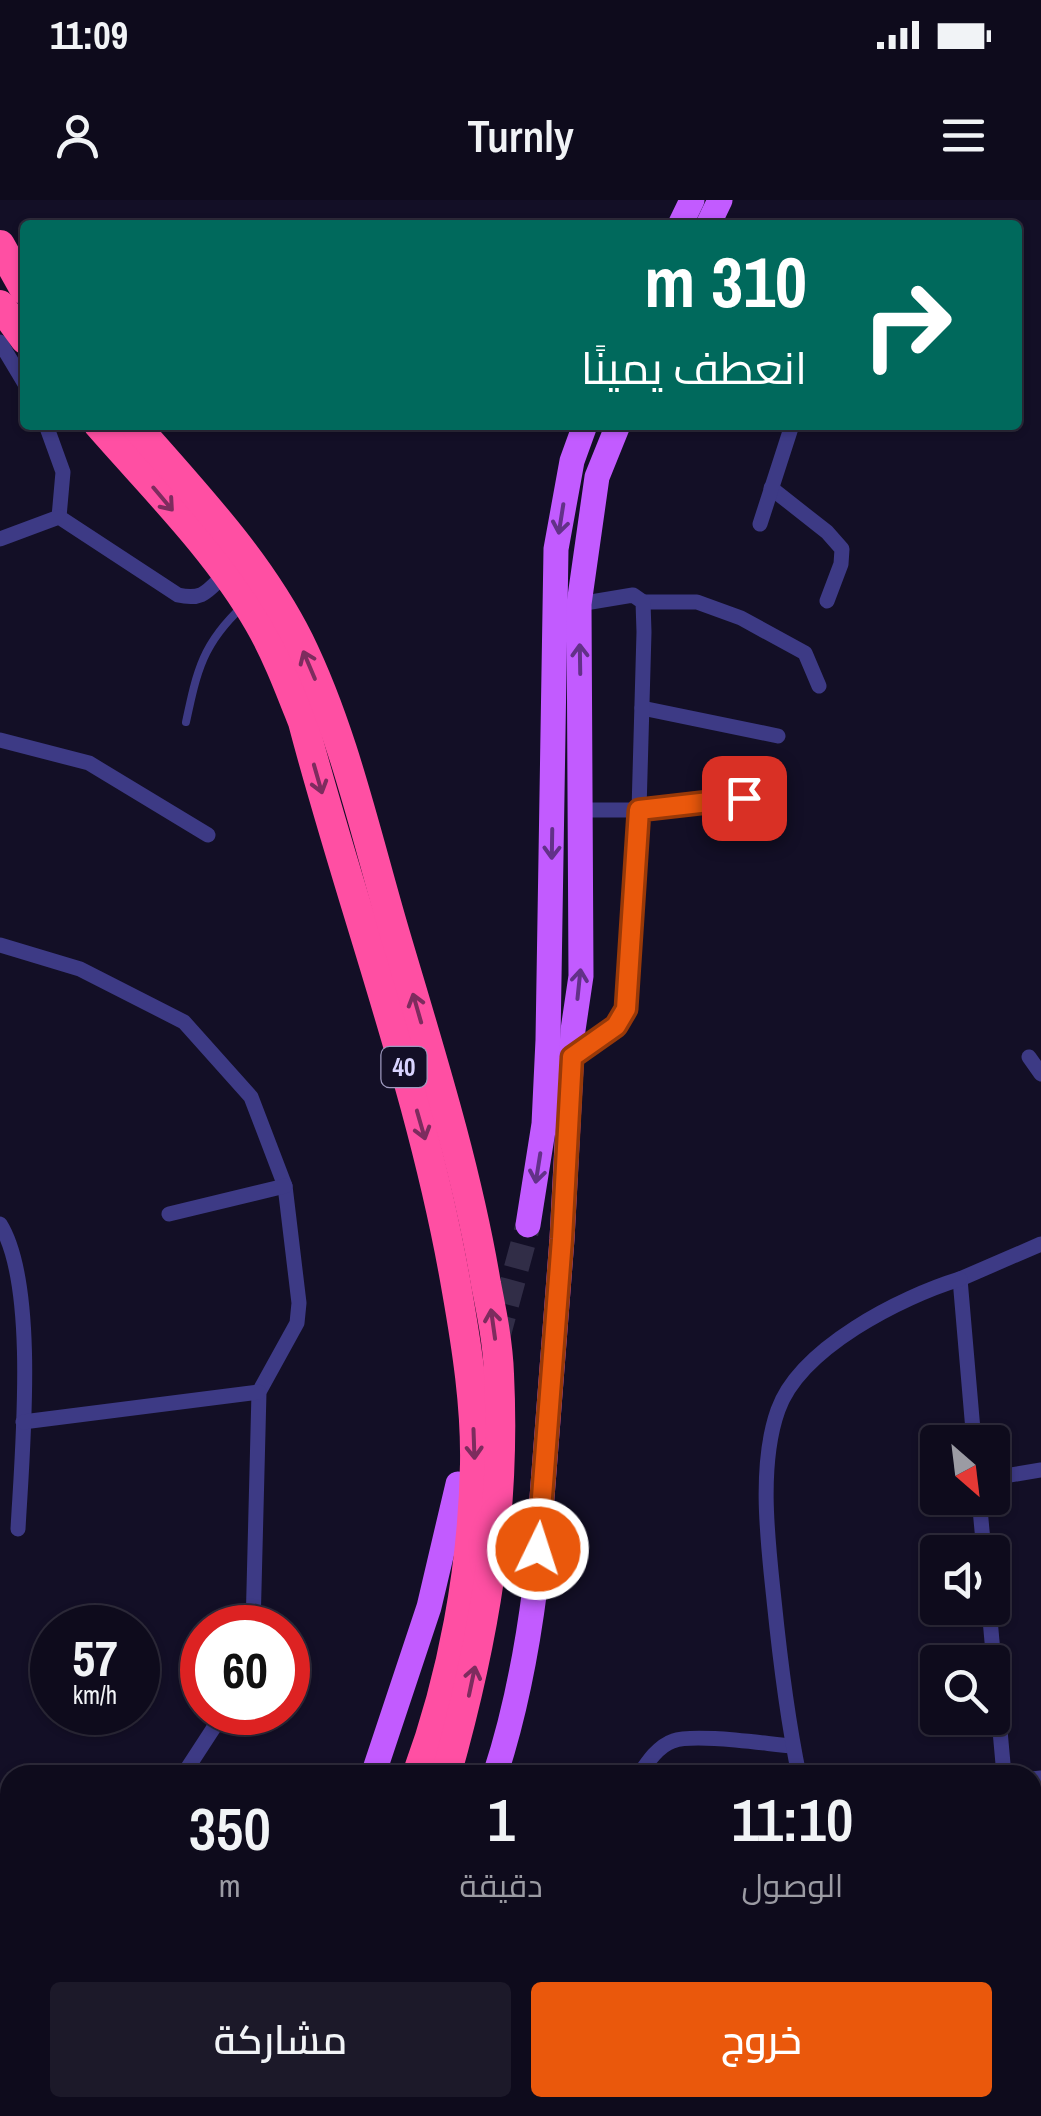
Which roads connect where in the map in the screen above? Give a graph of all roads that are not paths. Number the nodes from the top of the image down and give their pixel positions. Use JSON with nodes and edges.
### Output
{"nodes":[{"id":1,"x":0,"y":245,"type":"edge"},
{"id":2,"x":20,"y":281,"type":"edge"},
{"id":3,"x":0,"y":304,"type":"edge"},
{"id":4,"x":20,"y":332,"type":"edge"},
{"id":5,"x":0,"y":342,"type":"edge"},
{"id":6,"x":20,"y":376,"type":"edge"},
{"id":7,"x":48,"y":430,"type":"edge"},
{"id":8,"x":104,"y":430,"type":"edge"},
{"id":9,"x":139,"y":430,"type":"edge"},
{"id":10,"x":583,"y":430,"type":"edge"},
{"id":11,"x":616,"y":430,"type":"edge"},
{"id":12,"x":790,"y":430,"type":"edge"},
{"id":13,"x":771,"y":488,"type":"junction"},
{"id":14,"x":59,"y":517,"type":"junction"},
{"id":15,"x":760,"y":524,"type":"dead end"},
{"id":16,"x":0,"y":539,"type":"edge"},
{"id":17,"x":226,"y":573,"type":"junction"},
{"id":18,"x":827,"y":600,"type":"dead end"},
{"id":19,"x":643,"y":602,"type":"junction"},
{"id":20,"x":246,"y":604,"type":"junction"},
{"id":21,"x":579,"y":604,"type":"junction"},
{"id":22,"x":819,"y":686,"type":"dead end"},
{"id":23,"x":642,"y":708,"type":"junction"},
{"id":24,"x":186,"y":722,"type":"dead end"},
{"id":25,"x":778,"y":736,"type":"dead end"},
{"id":26,"x":0,"y":740,"type":"edge"},
{"id":27,"x":744,"y":798,"type":"dead end"},
{"id":28,"x":582,"y":810,"type":"junction"},
{"id":29,"x":639,"y":810,"type":"junction"},
{"id":30,"x":208,"y":836,"type":"dead end"},
{"id":31,"x":0,"y":944,"type":"edge"},
{"id":32,"x":572,"y":1057,"type":"junction"},
{"id":33,"x":1028,"y":1057,"type":"dead end"},
{"id":34,"x":1041,"y":1074,"type":"edge"},
{"id":35,"x":285,"y":1186,"type":"junction"},
{"id":36,"x":169,"y":1214,"type":"dead end"},
{"id":37,"x":0,"y":1224,"type":"edge"},
{"id":38,"x":528,"y":1224,"type":"tunnel mouth"},
{"id":39,"x":1041,"y":1244,"type":"edge"},
{"id":40,"x":960,"y":1279,"type":"junction"},
{"id":41,"x":259,"y":1392,"type":"junction"},
{"id":42,"x":23,"y":1422,"type":"junction"},
{"id":43,"x":973,"y":1425,"type":"edge"},
{"id":44,"x":1041,"y":1470,"type":"edge"},
{"id":45,"x":1010,"y":1475,"type":"edge"},
{"id":46,"x":458,"y":1484,"type":"dead end"},
{"id":47,"x":18,"y":1528,"type":"dead end"},
{"id":48,"x":254,"y":1605,"type":"edge"},
{"id":49,"x":991,"y":1625,"type":"edge"},
{"id":50,"x":209,"y":1735,"type":"edge"},
{"id":51,"x":793,"y":1746,"type":"junction"},
{"id":52,"x":190,"y":1765,"type":"edge"},
{"id":53,"x":376,"y":1765,"type":"edge"},
{"id":54,"x":419,"y":1765,"type":"edge"},
{"id":55,"x":449,"y":1765,"type":"edge"},
{"id":56,"x":498,"y":1765,"type":"edge"},
{"id":57,"x":647,"y":1765,"type":"edge"},
{"id":58,"x":797,"y":1765,"type":"edge"},
{"id":59,"x":1003,"y":1765,"type":"edge"}],
"edges":[{"from":1,"to":2,"type":"highway"},
{"from":3,"to":4,"type":"highway"},
{"from":5,"to":6,"type":"street"},
{"from":7,"to":14,"type":"street"},
{"from":8,"to":17,"type":"highway","number":"40","one_way":true},
{"from":55,"to":9,"type":"highway","number":"40","one_way":true},
{"from":10,"to":38,"type":"main road","one_way":true},
{"from":11,"to":21,"type":"main road"},
{"from":12,"to":13,"type":"street"},
{"from":13,"to":15,"type":"street"},
{"from":13,"to":18,"type":"street"},
{"from":14,"to":16,"type":"street"},
{"from":14,"to":17,"type":"street"},
{"from":17,"to":20,"type":"highway","number":"40"},
{"from":19,"to":21,"type":"street"},
{"from":19,"to":22,"type":"street"},
{"from":19,"to":23,"type":"street"},
{"from":20,"to":24,"type":"lane"},
{"from":20,"to":54,"type":"highway","number":"40","one_way":true},
{"from":28,"to":21,"type":"main road","one_way":true},
{"from":23,"to":25,"type":"street"},
{"from":23,"to":29,"type":"street"},
{"from":26,"to":30,"type":"street"},
{"from":27,"to":29,"type":"street"},
{"from":28,"to":29,"type":"street"},
{"from":32,"to":28,"type":"main road","one_way":true},
{"from":29,"to":32,"type":"street"},
{"from":31,"to":35,"type":"street"},
{"from":32,"to":56,"type":"main road"},
{"from":33,"to":34,"type":"street"},
{"from":35,"to":36,"type":"street"},
{"from":35,"to":41,"type":"street"},
{"from":37,"to":42,"type":"street"},
{"from":39,"to":40,"type":"street"},
{"from":40,"to":43,"type":"street"},
{"from":40,"to":51,"type":"street"},
{"from":41,"to":42,"type":"street"},
{"from":41,"to":48,"type":"street"},
{"from":42,"to":47,"type":"street"},
{"from":44,"to":45,"type":"street"},
{"from":46,"to":53,"type":"main road"},
{"from":49,"to":59,"type":"street"},
{"from":50,"to":52,"type":"street"},
{"from":51,"to":57,"type":"street"},
{"from":51,"to":58,"type":"street"}]}
